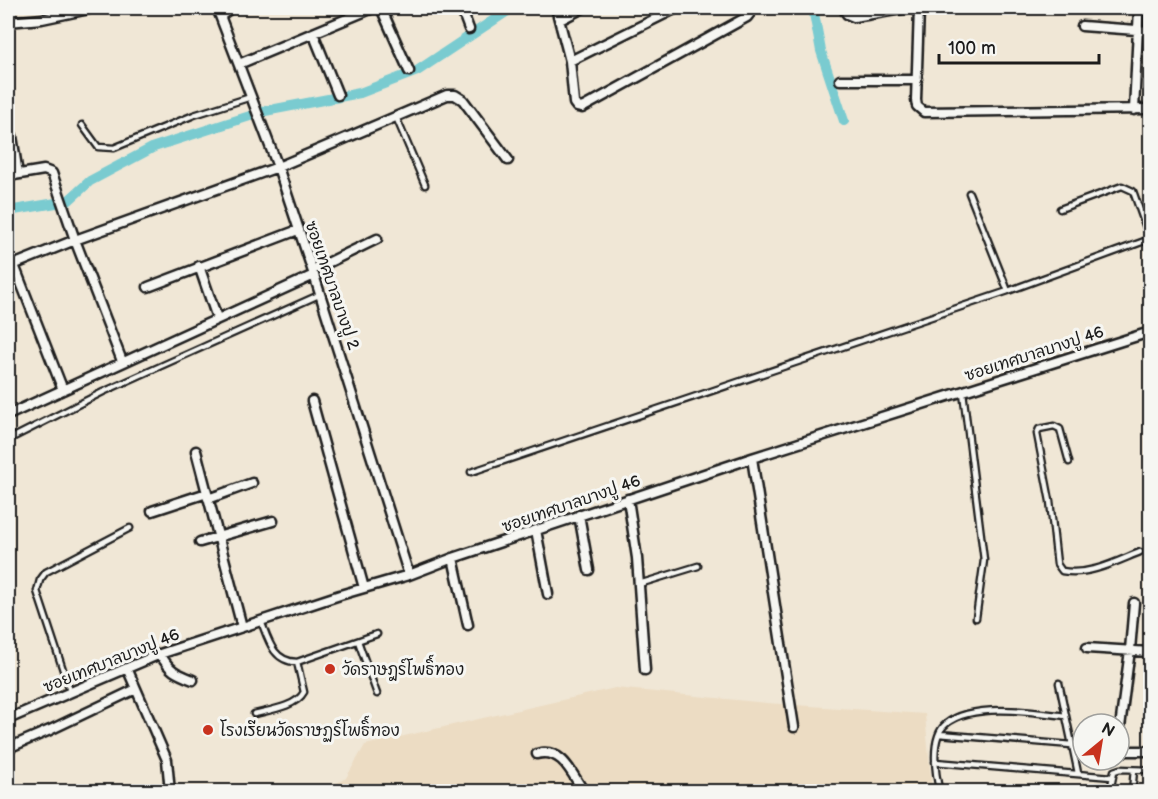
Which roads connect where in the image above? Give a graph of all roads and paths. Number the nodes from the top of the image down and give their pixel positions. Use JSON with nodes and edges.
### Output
{"nodes":[{"id":1,"x":94,"y":8,"type":"edge"},
{"id":2,"x":217,"y":8,"type":"edge"},
{"id":3,"x":234,"y":8,"type":"edge"},
{"id":4,"x":373,"y":8,"type":"edge"},
{"id":5,"x":381,"y":8,"type":"edge"},
{"id":6,"x":461,"y":8,"type":"edge"},
{"id":7,"x":556,"y":8,"type":"edge"},
{"id":8,"x":583,"y":8,"type":"edge"},
{"id":9,"x":677,"y":8,"type":"edge"},
{"id":10,"x":750,"y":8,"type":"edge"},
{"id":11,"x":843,"y":8,"type":"edge"},
{"id":12,"x":908,"y":8,"type":"edge"},
{"id":13,"x":919,"y":8,"type":"edge"},
{"id":14,"x":1139,"y":8,"type":"edge"},
{"id":15,"x":221,"y":18,"type":"junction"},
{"id":16,"x":560,"y":20,"type":"junction"},
{"id":17,"x":8,"y":22,"type":"edge"},
{"id":18,"x":1082,"y":26,"type":"dead end"},
{"id":19,"x":469,"y":29,"type":"dead end"},
{"id":20,"x":1138,"y":31,"type":"junction"},
{"id":21,"x":1150,"y":31,"type":"edge"},
{"id":22,"x":313,"y":33,"type":"junction"},
{"id":23,"x":570,"y":61,"type":"junction"},
{"id":24,"x":239,"y":64,"type":"junction"},
{"id":25,"x":409,"y":72,"type":"dead end"},
{"id":26,"x":840,"y":80,"type":"dead end"},
{"id":27,"x":916,"y":80,"type":"junction"},
{"id":28,"x":338,"y":95,"type":"dead end"},
{"id":29,"x":251,"y":97,"type":"junction"},
{"id":30,"x":1150,"y":109,"type":"edge"},
{"id":31,"x":1134,"y":110,"type":"junction"},
{"id":32,"x":396,"y":117,"type":"junction"},
{"id":33,"x":82,"y":125,"type":"dead end"},
{"id":34,"x":12,"y":136,"type":"dead end"},
{"id":35,"x":508,"y":160,"type":"dead end"},
{"id":36,"x":278,"y":167,"type":"junction"},
{"id":37,"x":18,"y":174,"type":"junction"},
{"id":38,"x":8,"y":176,"type":"edge"},
{"id":39,"x":425,"y":185,"type":"dead end"},
{"id":40,"x":969,"y":194,"type":"dead end"},
{"id":41,"x":1060,"y":209,"type":"dead end"},
{"id":42,"x":298,"y":230,"type":"junction"},
{"id":43,"x":377,"y":239,"type":"dead end"},
{"id":44,"x":1150,"y":239,"type":"edge"},
{"id":45,"x":75,"y":240,"type":"junction"},
{"id":46,"x":11,"y":266,"type":"edge"},
{"id":47,"x":199,"y":266,"type":"junction"},
{"id":48,"x":314,"y":272,"type":"junction"},
{"id":49,"x":148,"y":286,"type":"dead end"},
{"id":50,"x":1008,"y":291,"type":"junction"},
{"id":51,"x":321,"y":294,"type":"junction"},
{"id":52,"x":217,"y":318,"type":"junction"},
{"id":53,"x":1150,"y":332,"type":"edge"},
{"id":54,"x":122,"y":361,"type":"junction"},
{"id":55,"x":63,"y":390,"type":"junction"},
{"id":56,"x":963,"y":392,"type":"junction"},
{"id":57,"x":312,"y":401,"type":"dead end"},
{"id":58,"x":8,"y":415,"type":"edge"},
{"id":59,"x":8,"y":440,"type":"edge"},
{"id":60,"x":196,"y":451,"type":"dead end"},
{"id":61,"x":752,"y":458,"type":"junction"},
{"id":62,"x":1069,"y":462,"type":"dead end"},
{"id":63,"x":471,"y":472,"type":"dead end"},
{"id":64,"x":252,"y":483,"type":"dead end"},
{"id":65,"x":208,"y":496,"type":"junction"},
{"id":66,"x":628,"y":499,"type":"junction"},
{"id":67,"x":152,"y":511,"type":"dead end"},
{"id":68,"x":579,"y":515,"type":"junction"},
{"id":69,"x":273,"y":521,"type":"dead end"},
{"id":70,"x":130,"y":528,"type":"dead end"},
{"id":71,"x":536,"y":530,"type":"junction"},
{"id":72,"x":219,"y":538,"type":"junction"},
{"id":73,"x":201,"y":543,"type":"dead end"},
{"id":74,"x":1140,"y":552,"type":"dead end"},
{"id":75,"x":453,"y":558,"type":"junction"},
{"id":76,"x":698,"y":566,"type":"dead end"},
{"id":77,"x":589,"y":570,"type":"dead end"},
{"id":78,"x":409,"y":575,"type":"junction"},
{"id":79,"x":639,"y":584,"type":"junction"},
{"id":80,"x":364,"y":588,"type":"junction"},
{"id":81,"x":548,"y":594,"type":"dead end"},
{"id":82,"x":1134,"y":603,"type":"dead end"},
{"id":83,"x":976,"y":618,"type":"dead end"},
{"id":84,"x":261,"y":621,"type":"junction"},
{"id":85,"x":468,"y":625,"type":"dead end"},
{"id":86,"x":243,"y":627,"type":"junction"},
{"id":87,"x":377,"y":634,"type":"dead end"},
{"id":88,"x":358,"y":640,"type":"junction"},
{"id":89,"x":1087,"y":648,"type":"dead end"},
{"id":90,"x":1130,"y":650,"type":"junction"},
{"id":91,"x":1150,"y":652,"type":"edge"},
{"id":92,"x":160,"y":654,"type":"junction"},
{"id":93,"x":297,"y":662,"type":"junction"},
{"id":94,"x":127,"y":668,"type":"junction"},
{"id":95,"x":645,"y":670,"type":"dead end"},
{"id":96,"x":193,"y":680,"type":"dead end"},
{"id":97,"x":1059,"y":683,"type":"dead end"},
{"id":98,"x":136,"y":689,"type":"junction"},
{"id":99,"x":70,"y":691,"type":"junction"},
{"id":100,"x":377,"y":694,"type":"dead end"},
{"id":101,"x":1122,"y":712,"type":"edge"},
{"id":102,"x":254,"y":714,"type":"dead end"},
{"id":103,"x":1066,"y":716,"type":"junction"},
{"id":104,"x":8,"y":719,"type":"edge"},
{"id":105,"x":794,"y":727,"type":"dead end"},
{"id":106,"x":939,"y":734,"type":"junction"},
{"id":107,"x":1071,"y":740,"type":"edge"},
{"id":108,"x":1071,"y":745,"type":"edge"},
{"id":109,"x":8,"y":748,"type":"edge"},
{"id":110,"x":1131,"y":751,"type":"edge"},
{"id":111,"x":1150,"y":751,"type":"edge"},
{"id":112,"x":537,"y":754,"type":"dead end"},
{"id":113,"x":935,"y":762,"type":"junction"},
{"id":114,"x":1134,"y":770,"type":"junction"},
{"id":115,"x":1150,"y":770,"type":"edge"},
{"id":116,"x":1078,"y":773,"type":"joint"},
{"id":117,"x":1112,"y":777,"type":"junction"},
{"id":118,"x":170,"y":792,"type":"edge"},
{"id":119,"x":584,"y":792,"type":"edge"},
{"id":120,"x":940,"y":792,"type":"edge"},
{"id":121,"x":1110,"y":792,"type":"edge"},
{"id":122,"x":1132,"y":792,"type":"edge"}],
"edges":[{"from":1,"to":17,"type":"street"},
{"from":2,"to":15,"type":"street","name":"ซอยเทศบาลบางปู 2"},
{"from":3,"to":15,"type":"lane"},
{"from":4,"to":22,"type":"street"},
{"from":5,"to":25,"type":"street"},
{"from":6,"to":19,"type":"street"},
{"from":7,"to":16,"type":"street"},
{"from":8,"to":16,"type":"street"},
{"from":9,"to":23,"type":"street"},
{"from":10,"to":23,"type":"street"},
{"from":11,"to":12,"type":"street"},
{"from":13,"to":27,"type":"street"},
{"from":14,"to":20,"type":"street"},
{"from":15,"to":24,"type":"street","name":"ซอยเทศบาลบางปู 2"},
{"from":16,"to":23,"type":"street"},
{"from":18,"to":20,"type":"street"},
{"from":20,"to":21,"type":"street"},
{"from":20,"to":31,"type":"street"},
{"from":22,"to":24,"type":"street"},
{"from":22,"to":28,"type":"street"},
{"from":24,"to":29,"type":"street","name":"ซอยเทศบาลบางปู 2"},
{"from":26,"to":27,"type":"street"},
{"from":27,"to":31,"type":"street"},
{"from":29,"to":33,"type":"lane"},
{"from":29,"to":36,"type":"street","name":"ซอยเทศบาลบางปู 2"},
{"from":30,"to":31,"type":"street"},
{"from":32,"to":35,"type":"street"},
{"from":32,"to":36,"type":"street"},
{"from":32,"to":39,"type":"lane"},
{"from":34,"to":37,"type":"street"},
{"from":36,"to":42,"type":"street","name":"ซอยเทศบาลบางปู 2"},
{"from":36,"to":45,"type":"street"},
{"from":37,"to":38,"type":"street"},
{"from":37,"to":45,"type":"street"},
{"from":40,"to":50,"type":"lane"},
{"from":41,"to":44,"type":"lane"},
{"from":42,"to":47,"type":"street"},
{"from":42,"to":48,"type":"street","name":"ซอยเทศบาลบางปู 2"},
{"from":43,"to":48,"type":"street"},
{"from":44,"to":50,"type":"lane"},
{"from":45,"to":46,"type":"street"},
{"from":45,"to":54,"type":"street"},
{"from":46,"to":55,"type":"street"},
{"from":47,"to":49,"type":"street"},
{"from":47,"to":52,"type":"street"},
{"from":48,"to":51,"type":"street","name":"ซอยเทศบาลบางปู 2"},
{"from":48,"to":52,"type":"street"},
{"from":50,"to":63,"type":"lane"},
{"from":51,"to":59,"type":"lane"},
{"from":51,"to":78,"type":"street","name":"ซอยเทศบาลบางปู 2"},
{"from":52,"to":54,"type":"street"},
{"from":53,"to":56,"type":"street","name":"ซอยเทศบาลบางปู 46"},
{"from":54,"to":55,"type":"street"},
{"from":55,"to":58,"type":"street"},
{"from":56,"to":61,"type":"street","name":"ซอยเทศบาลบางปู 46"},
{"from":56,"to":83,"type":"lane"},
{"from":57,"to":80,"type":"street"},
{"from":60,"to":65,"type":"street"},
{"from":61,"to":66,"type":"street","name":"ซอยเทศบาลบางปู 46"},
{"from":61,"to":105,"type":"street"},
{"from":62,"to":74,"type":"lane"},
{"from":64,"to":65,"type":"street"},
{"from":65,"to":67,"type":"street"},
{"from":65,"to":72,"type":"street"},
{"from":66,"to":68,"type":"street","name":"ซอยเทศบาลบางปู 46"},
{"from":66,"to":79,"type":"street"},
{"from":68,"to":71,"type":"street","name":"ซอยเทศบาลบางปู 46"},
{"from":68,"to":77,"type":"street"},
{"from":69,"to":72,"type":"street"},
{"from":70,"to":99,"type":"lane"},
{"from":71,"to":75,"type":"street","name":"ซอยเทศบาลบางปู 46"},
{"from":71,"to":81,"type":"street"},
{"from":72,"to":73,"type":"street"},
{"from":72,"to":86,"type":"street"},
{"from":75,"to":78,"type":"street","name":"ซอยเทศบาลบางปู 46"},
{"from":75,"to":85,"type":"street"},
{"from":76,"to":79,"type":"lane"},
{"from":78,"to":80,"type":"street","name":"ซอยเทศบาลบางปู 46"},
{"from":79,"to":95,"type":"street"},
{"from":80,"to":84,"type":"street","name":"ซอยเทศบาลบางปู 46"},
{"from":82,"to":90,"type":"street"},
{"from":84,"to":86,"type":"street","name":"ซอยเทศบาลบางปู 46"},
{"from":84,"to":93,"type":"lane"},
{"from":86,"to":92,"type":"street","name":"ซอยเทศบาลบางปู 46"},
{"from":87,"to":88,"type":"lane"},
{"from":88,"to":93,"type":"lane"},
{"from":88,"to":100,"type":"lane"},
{"from":89,"to":90,"type":"street"},
{"from":90,"to":91,"type":"street"},
{"from":90,"to":101,"type":"street"},
{"from":92,"to":94,"type":"street","name":"ซอยเทศบาลบางปู 46"},
{"from":92,"to":96,"type":"street"},
{"from":93,"to":102,"type":"lane"},
{"from":94,"to":98,"type":"street"},
{"from":94,"to":99,"type":"street","name":"ซอยเทศบาลบางปู 46"},
{"from":97,"to":103,"type":"lane"},
{"from":98,"to":109,"type":"street"},
{"from":98,"to":118,"type":"street"},
{"from":99,"to":104,"type":"street","name":"ซอยเทศบาลบางปู 46"},
{"from":103,"to":106,"type":"lane"},
{"from":103,"to":107,"type":"lane"},
{"from":106,"to":108,"type":"lane"},
{"from":106,"to":113,"type":"lane"},
{"from":110,"to":111,"type":"street"},
{"from":112,"to":119,"type":"street"},
{"from":113,"to":116,"type":"lane"},
{"from":113,"to":120,"type":"lane"},
{"from":114,"to":115,"type":"lane"},
{"from":114,"to":117,"type":"lane"},
{"from":114,"to":122,"type":"lane"},
{"from":116,"to":117,"type":"lane"},
{"from":117,"to":121,"type":"lane"}]}
